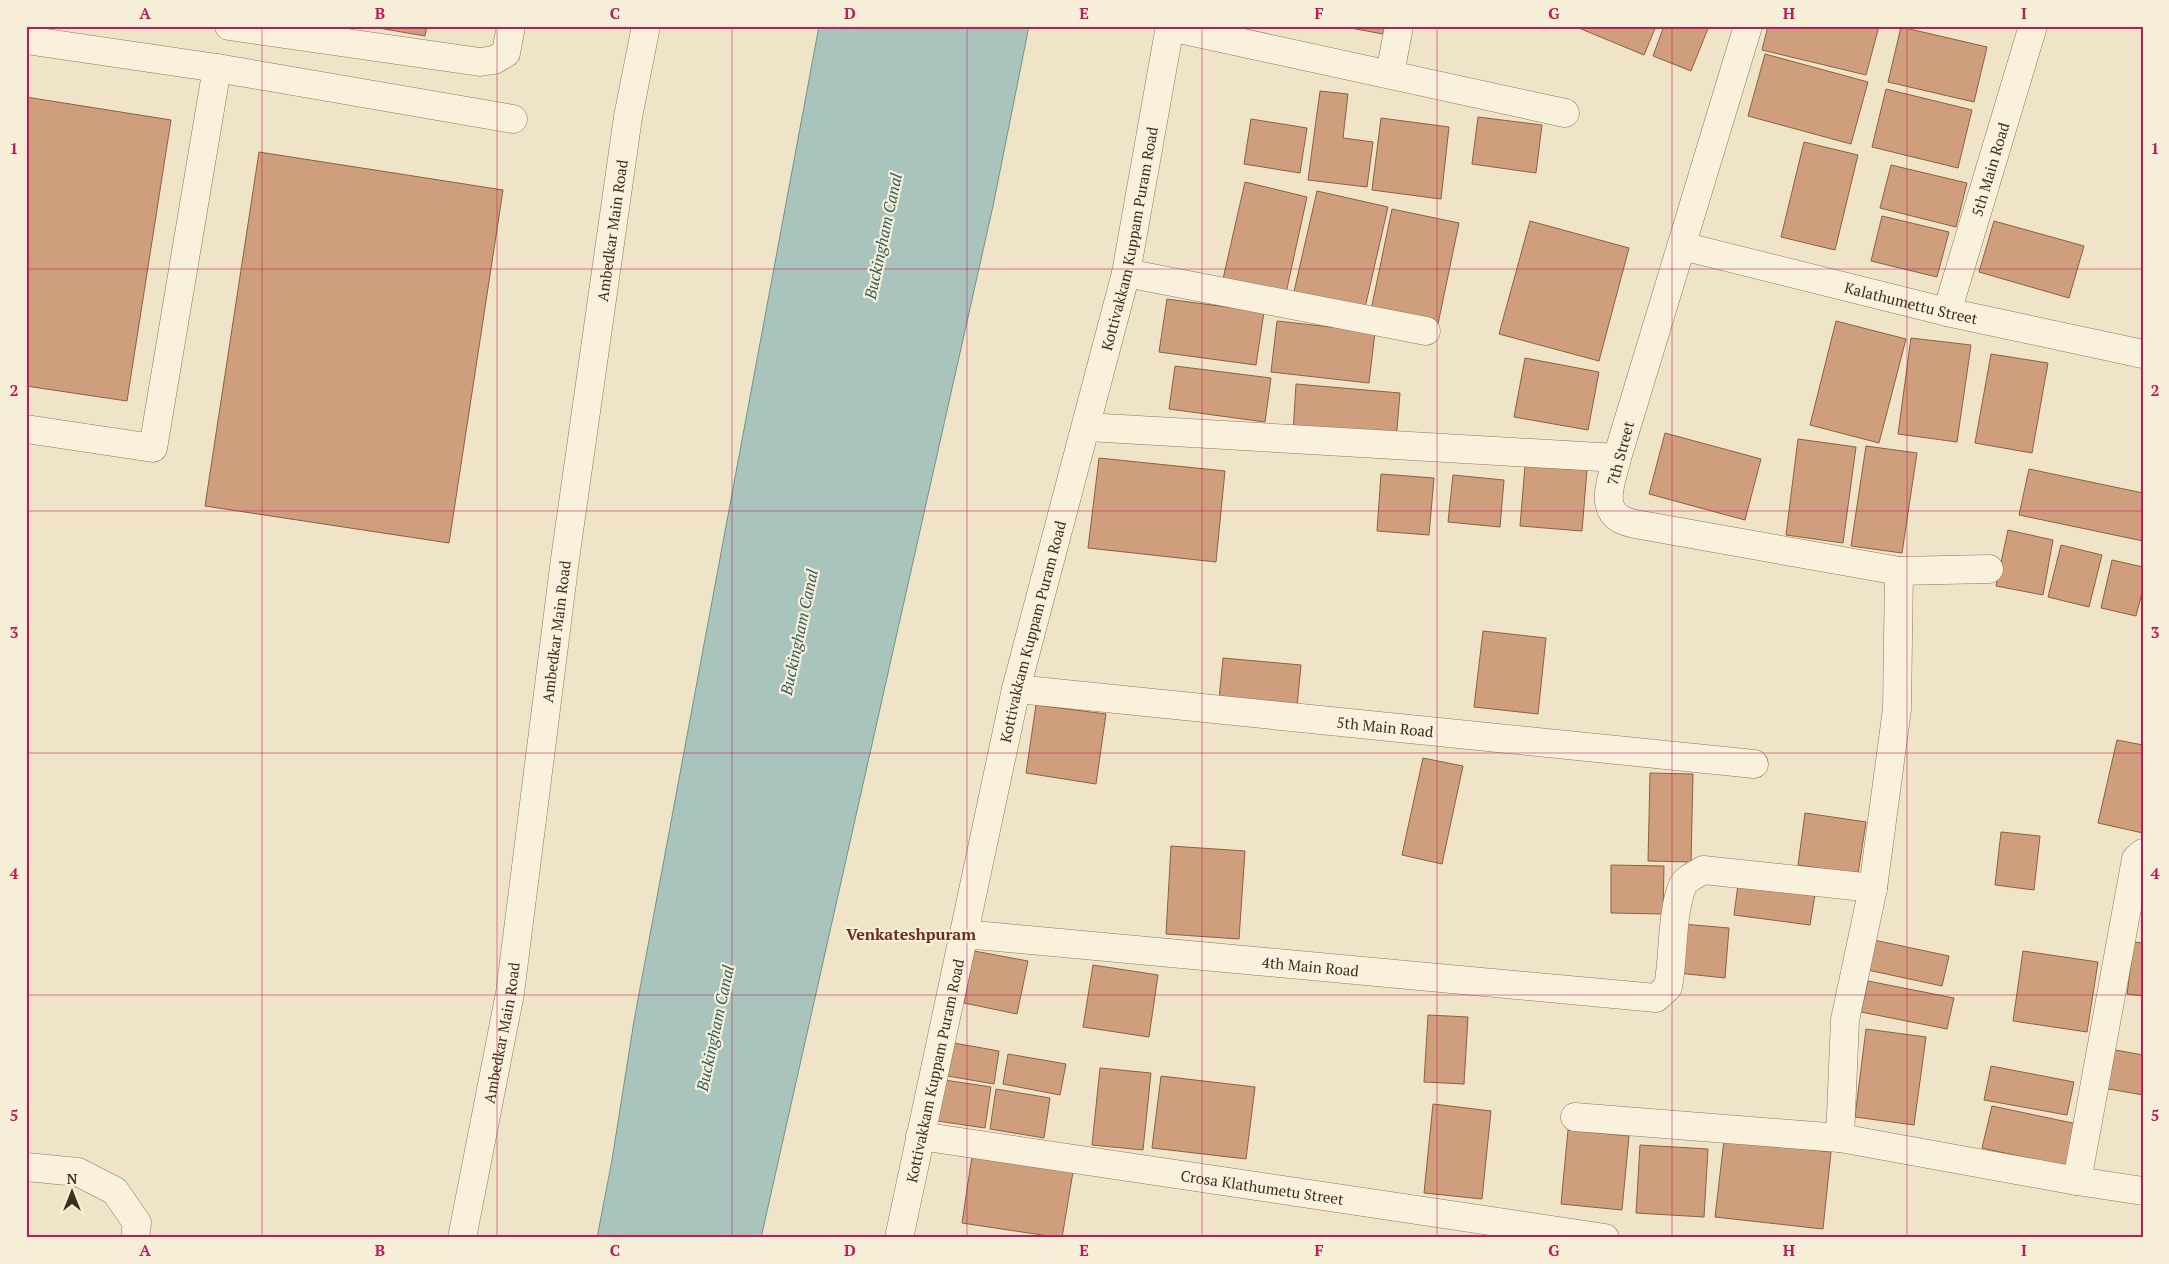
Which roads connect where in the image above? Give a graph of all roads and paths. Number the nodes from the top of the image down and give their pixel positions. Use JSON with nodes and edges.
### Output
{"nodes":[{"id":1,"x":229,"y":26,"type":"edge"},
{"id":2,"x":511,"y":26,"type":"edge"},
{"id":3,"x":646,"y":26,"type":"edge"},
{"id":4,"x":1400,"y":26,"type":"edge"},
{"id":5,"x":1748,"y":26,"type":"edge"},
{"id":6,"x":2033,"y":26,"type":"edge"},
{"id":7,"x":1170,"y":27,"type":"edge"},
{"id":8,"x":26,"y":40,"type":"edge"},
{"id":9,"x":217,"y":68,"type":"junction"},
{"id":10,"x":1390,"y":74,"type":"junction"},
{"id":11,"x":1565,"y":113,"type":"dead end"},
{"id":12,"x":513,"y":119,"type":"dead end"},
{"id":13,"x":1682,"y":246,"type":"junction"},
{"id":14,"x":1126,"y":273,"type":"junction"},
{"id":15,"x":1947,"y":312,"type":"junction"},
{"id":16,"x":1426,"y":331,"type":"dead end"},
{"id":17,"x":2143,"y":354,"type":"edge"},
{"id":18,"x":1086,"y":427,"type":"junction"},
{"id":19,"x":26,"y":429,"type":"edge"},
{"id":20,"x":1617,"y":458,"type":"junction"},
{"id":21,"x":1989,"y":569,"type":"dead end"},
{"id":22,"x":1899,"y":571,"type":"junction"},
{"id":23,"x":1016,"y":689,"type":"junction"},
{"id":24,"x":1754,"y":764,"type":"dead end"},
{"id":25,"x":2143,"y":853,"type":"edge"},
{"id":26,"x":1873,"y":888,"type":"junction"},
{"id":27,"x":964,"y":934,"type":"junction"},
{"id":28,"x":1575,"y":1116,"type":"dead end"},
{"id":29,"x":920,"y":1136,"type":"junction"},
{"id":30,"x":1840,"y":1138,"type":"junction"},
{"id":31,"x":26,"y":1167,"type":"edge"},
{"id":32,"x":2077,"y":1181,"type":"junction"},
{"id":33,"x":2143,"y":1191,"type":"edge"},
{"id":34,"x":136,"y":1238,"type":"edge"},
{"id":35,"x":462,"y":1238,"type":"edge"},
{"id":36,"x":899,"y":1238,"type":"edge"},
{"id":37,"x":1605,"y":1238,"type":"edge"}],
"edges":[{"from":1,"to":2,"type":"street"},
{"from":3,"to":35,"type":"street","name":"Ambedkar Main Road"},
{"from":4,"to":10,"type":"street"},
{"from":5,"to":13,"type":"street","name":"7th Street"},
{"from":6,"to":15,"type":"street","name":"5th Main Road"},
{"from":7,"to":10,"type":"street"},
{"from":7,"to":14,"type":"street","name":"Kottivakkam Kuppam Puram Road"},
{"from":8,"to":9,"type":"street"},
{"from":9,"to":12,"type":"street"},
{"from":9,"to":19,"type":"street"},
{"from":10,"to":11,"type":"street"},
{"from":13,"to":15,"type":"street","name":"Kalathumettu Street"},
{"from":13,"to":20,"type":"street","name":"7th Street"},
{"from":14,"to":16,"type":"street"},
{"from":14,"to":18,"type":"street","name":"Kottivakkam Kuppam Puram Road"},
{"from":15,"to":17,"type":"street","name":"Kalathumettu Street"},
{"from":18,"to":20,"type":"street"},
{"from":18,"to":23,"type":"street","name":"Kottivakkam Kuppam Puram Road"},
{"from":20,"to":22,"type":"street","name":"7th Street"},
{"from":21,"to":22,"type":"street","name":"7th Street"},
{"from":22,"to":26,"type":"street"},
{"from":23,"to":24,"type":"street","name":"5th Main Road"},
{"from":23,"to":27,"type":"street","name":"Kottivakkam Kuppam Puram Road"},
{"from":25,"to":32,"type":"street"},
{"from":26,"to":27,"type":"street","name":"4th Main Road"},
{"from":26,"to":30,"type":"street"},
{"from":27,"to":29,"type":"street","name":"Kottivakkam Kuppam Puram Road"},
{"from":28,"to":30,"type":"street"},
{"from":29,"to":36,"type":"street","name":"Kottivakkam Kuppam Puram Road"},
{"from":29,"to":37,"type":"street","name":"Crosa Klathumetu Street"},
{"from":30,"to":32,"type":"street"},
{"from":31,"to":34,"type":"street"},
{"from":32,"to":33,"type":"street"}]}
